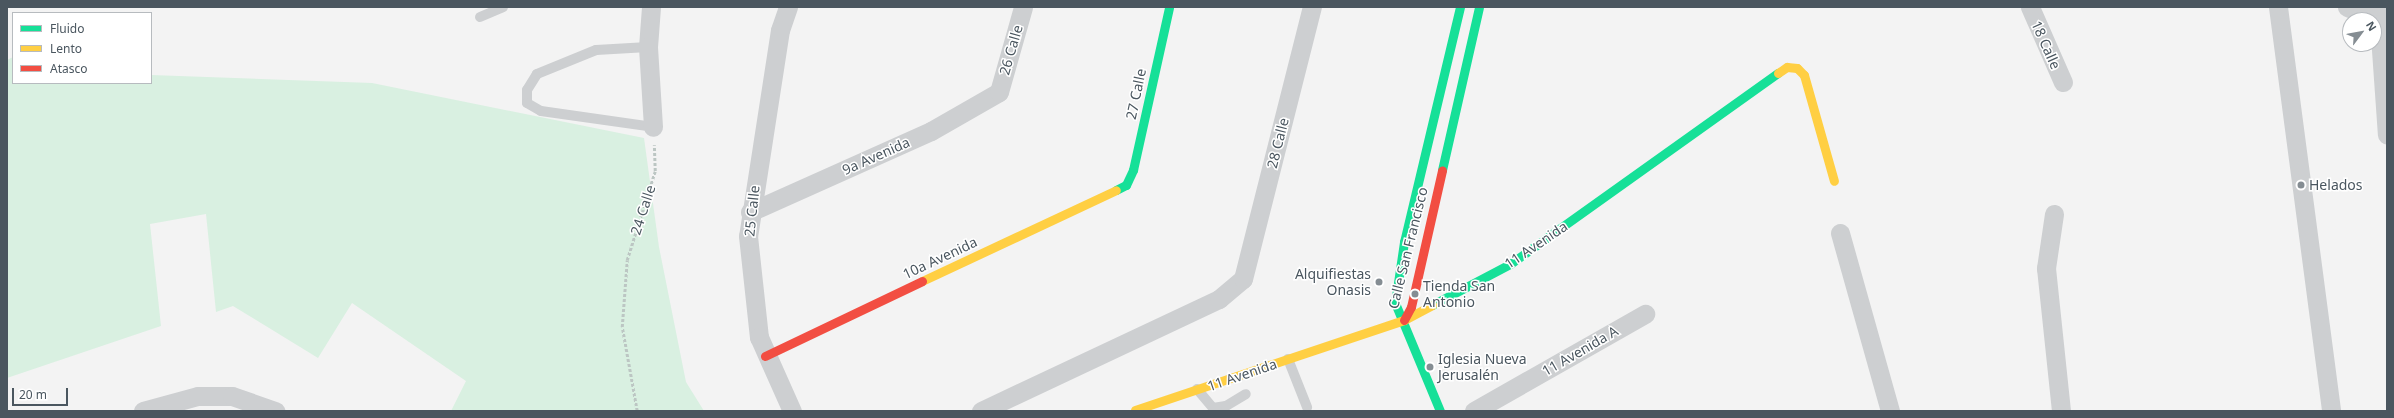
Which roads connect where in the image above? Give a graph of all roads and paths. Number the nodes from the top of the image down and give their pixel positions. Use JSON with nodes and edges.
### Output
{"nodes":[{"id":1,"x":503,"y":7,"type":"edge"},
{"id":2,"x":651,"y":7,"type":"edge"},
{"id":3,"x":788,"y":7,"type":"edge"},
{"id":4,"x":1023,"y":7,"type":"edge"},
{"id":5,"x":1169,"y":7,"type":"edge"},
{"id":6,"x":1312,"y":7,"type":"edge"},
{"id":7,"x":1460,"y":7,"type":"edge"},
{"id":8,"x":1479,"y":7,"type":"edge"},
{"id":9,"x":2030,"y":7,"type":"edge"},
{"id":10,"x":2278,"y":7,"type":"edge"},
{"id":11,"x":2347,"y":7,"type":"edge"},
{"id":12,"x":2374,"y":12,"type":"edge"},
{"id":13,"x":480,"y":17,"type":"dead end"},
{"id":14,"x":648,"y":47,"type":"junction"},
{"id":15,"x":2382,"y":52,"type":"edge"},
{"id":16,"x":2063,"y":82,"type":"dead end"},
{"id":17,"x":999,"y":92,"type":"joint"},
{"id":18,"x":653,"y":127,"type":"junction"},
{"id":19,"x":2387,"y":135,"type":"edge"},
{"id":20,"x":1834,"y":180,"type":"dead end"},
{"id":21,"x":1126,"y":186,"type":"joint"},
{"id":22,"x":750,"y":212,"type":"junction"},
{"id":23,"x":2054,"y":214,"type":"dead end"},
{"id":24,"x":1840,"y":233,"type":"dead end"},
{"id":25,"x":1645,"y":314,"type":"dead end"},
{"id":26,"x":1404,"y":320,"type":"junction"},
{"id":27,"x":765,"y":356,"type":"junction"},
{"id":28,"x":1288,"y":359,"type":"junction"},
{"id":29,"x":1197,"y":390,"type":"junction"},
{"id":30,"x":1246,"y":394,"type":"dead end"},
{"id":31,"x":1307,"y":407,"type":"dead end"},
{"id":32,"x":1135,"y":410,"type":"edge"},
{"id":33,"x":143,"y":411,"type":"edge"},
{"id":34,"x":274,"y":411,"type":"edge"},
{"id":35,"x":637,"y":411,"type":"edge"},
{"id":36,"x":792,"y":411,"type":"edge"},
{"id":37,"x":982,"y":411,"type":"edge"},
{"id":38,"x":1440,"y":411,"type":"edge"},
{"id":39,"x":1474,"y":411,"type":"edge"},
{"id":40,"x":1890,"y":411,"type":"edge"},
{"id":41,"x":2061,"y":411,"type":"edge"},
{"id":42,"x":2331,"y":411,"type":"edge"}],
"edges":[{"from":1,"to":13,"type":"lane"},
{"from":2,"to":14,"type":"street"},
{"from":3,"to":22,"type":"street","name":"25 Calle"},
{"from":4,"to":17,"type":"street","name":"26 Calle"},
{"from":5,"to":21,"type":"street","name":"27 Calle"},
{"from":6,"to":37,"type":"street","name":"28 Calle"},
{"from":7,"to":26,"type":"street","name":"Calle San Francisco"},
{"from":8,"to":26,"type":"street","name":"Calle San Francisco"},
{"from":9,"to":16,"type":"street","name":"18 Calle"},
{"from":10,"to":42,"type":"street"},
{"from":11,"to":12,"type":"street"},
{"from":14,"to":18,"type":"street"},
{"from":14,"to":18,"type":"lane"},
{"from":15,"to":19,"type":"street"},
{"from":17,"to":22,"type":"street","name":"9a Avenida"},
{"from":18,"to":35,"type":"path","name":"24 Calle"},
{"from":20,"to":26,"type":"street","name":"11 Avenida"},
{"from":21,"to":27,"type":"street","name":"10a Avenida"},
{"from":22,"to":27,"type":"street","name":"25 Calle"},
{"from":23,"to":41,"type":"street"},
{"from":24,"to":40,"type":"street"},
{"from":25,"to":39,"type":"street","name":"11 Avenida A"},
{"from":26,"to":28,"type":"street","name":"11 Avenida"},
{"from":26,"to":38,"type":"street"},
{"from":27,"to":36,"type":"street","name":"25 Calle"},
{"from":28,"to":29,"type":"street","name":"11 Avenida"},
{"from":28,"to":31,"type":"lane"},
{"from":29,"to":30,"type":"lane"},
{"from":29,"to":32,"type":"street","name":"11 Avenida"},
{"from":33,"to":34,"type":"street"}]}
